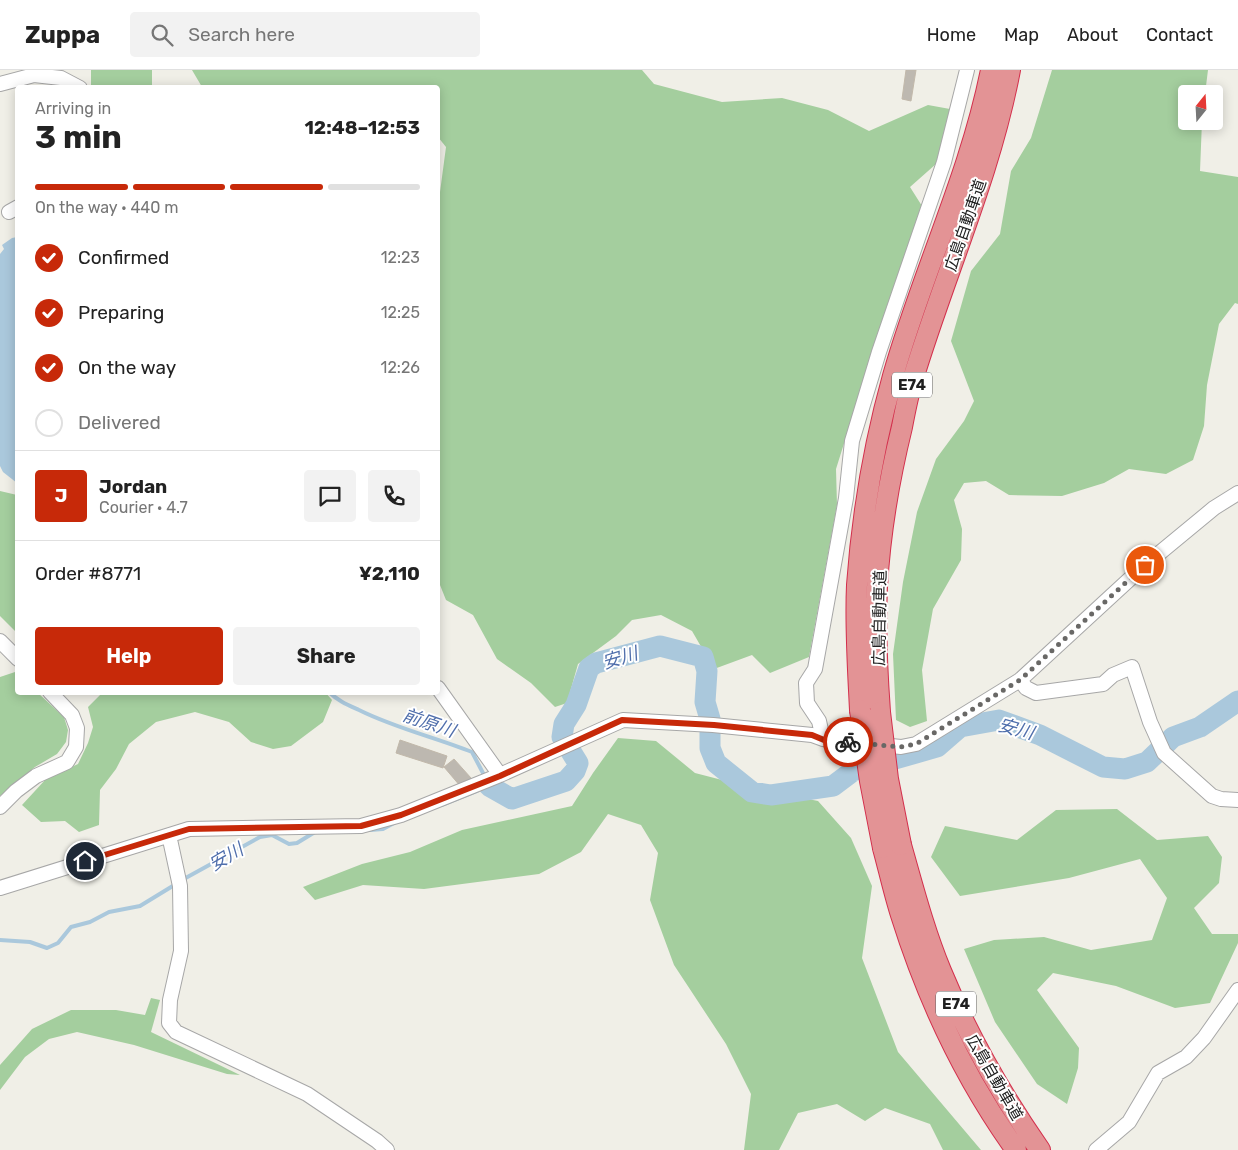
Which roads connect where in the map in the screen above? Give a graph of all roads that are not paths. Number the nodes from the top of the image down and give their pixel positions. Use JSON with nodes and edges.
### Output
{"nodes":[{"id":1,"x":967,"y":70,"type":"edge"},
{"id":2,"x":990,"y":70,"type":"edge"},
{"id":3,"x":1010,"y":70,"type":"edge"},
{"id":4,"x":0,"y":84,"type":"edge"},
{"id":5,"x":75,"y":85,"type":"edge"},
{"id":6,"x":1238,"y":493,"type":"edge"},
{"id":7,"x":0,"y":641,"type":"edge"},
{"id":8,"x":15,"y":656,"type":"edge"},
{"id":9,"x":1020,"y":680,"type":"junction"},
{"id":10,"x":440,"y":691,"type":"edge"},
{"id":11,"x":53,"y":695,"type":"edge"},
{"id":12,"x":870,"y":711,"type":"junction"},
{"id":13,"x":824,"y":740,"type":"junction"},
{"id":14,"x":500,"y":776,"type":"junction"},
{"id":15,"x":1238,"y":800,"type":"edge"},
{"id":16,"x":0,"y":807,"type":"edge"},
{"id":17,"x":169,"y":835,"type":"junction"},
{"id":18,"x":892,"y":846,"type":"junction"},
{"id":19,"x":0,"y":888,"type":"edge"},
{"id":20,"x":1238,"y":990,"type":"edge"},
{"id":21,"x":387,"y":1150,"type":"edge"},
{"id":22,"x":1016,"y":1150,"type":"edge"},
{"id":23,"x":1040,"y":1150,"type":"edge"},
{"id":24,"x":1096,"y":1150,"type":"edge"}],
"edges":[{"from":1,"to":13,"type":"street"},
{"from":2,"to":12,"type":"highway","name":"広島自動車道","number":"E74"},
{"from":3,"to":12,"type":"highway","name":"広島自動車道","number":"E74"},
{"from":4,"to":5,"type":"street"},
{"from":6,"to":9,"type":"street"},
{"from":7,"to":8,"type":"street"},
{"from":9,"to":13,"type":"street"},
{"from":9,"to":15,"type":"street"},
{"from":10,"to":14,"type":"street"},
{"from":11,"to":16,"type":"street"},
{"from":12,"to":18,"type":"highway","name":"広島自動車道","number":"E74","bridge":true},
{"from":13,"to":14,"type":"street"},
{"from":14,"to":17,"type":"street"},
{"from":17,"to":19,"type":"street"},
{"from":17,"to":21,"type":"street"},
{"from":18,"to":22,"type":"highway","name":"広島自動車道","number":"E74"},
{"from":18,"to":23,"type":"highway","name":"広島自動車道","number":"E74"},
{"from":20,"to":24,"type":"street"}]}
